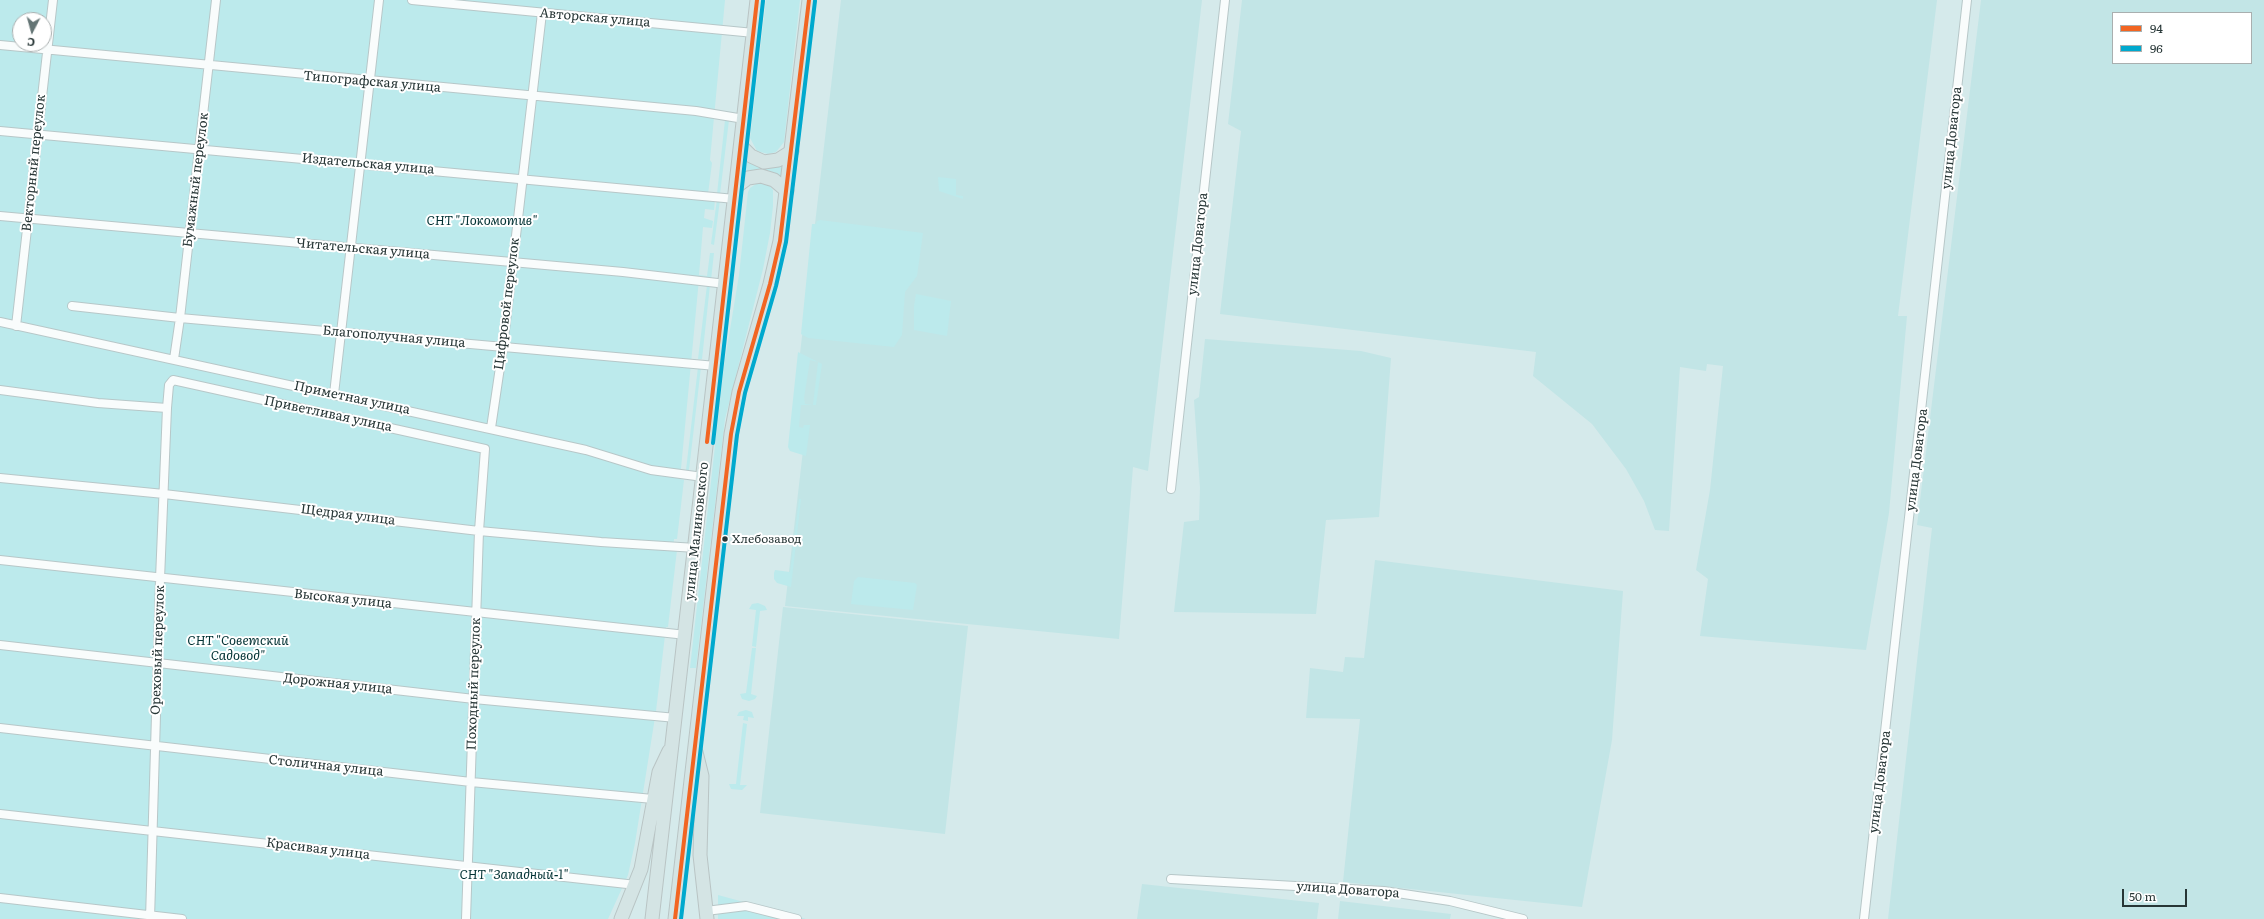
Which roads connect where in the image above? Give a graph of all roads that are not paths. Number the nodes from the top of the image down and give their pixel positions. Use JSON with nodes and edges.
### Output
{"nodes":[{"id":1,"x":53,"y":0,"type":"edge"},
{"id":2,"x":216,"y":0,"type":"edge"},
{"id":3,"x":379,"y":0,"type":"edge"},
{"id":4,"x":412,"y":0,"type":"edge"},
{"id":5,"x":757,"y":0,"type":"edge"},
{"id":6,"x":809,"y":0,"type":"edge"},
{"id":7,"x":1225,"y":0,"type":"edge"},
{"id":8,"x":1967,"y":0,"type":"edge"},
{"id":9,"x":52,"y":12,"type":"edge"},
{"id":10,"x":542,"y":13,"type":"junction"},
{"id":11,"x":754,"y":33,"type":"junction"},
{"id":12,"x":0,"y":46,"type":"edge"},
{"id":13,"x":12,"y":47,"type":"edge"},
{"id":14,"x":52,"y":51,"type":"edge"},
{"id":15,"x":47,"y":52,"type":"edge"},
{"id":16,"x":209,"y":66,"type":"junction"},
{"id":17,"x":370,"y":82,"type":"junction"},
{"id":18,"x":533,"y":96,"type":"junction"},
{"id":19,"x":744,"y":119,"type":"junction"},
{"id":20,"x":0,"y":131,"type":"edge"},
{"id":21,"x":37,"y":134,"type":"junction"},
{"id":22,"x":741,"y":146,"type":"junction"},
{"id":23,"x":200,"y":149,"type":"junction"},
{"id":24,"x":792,"y":152,"type":"junction"},
{"id":25,"x":361,"y":164,"type":"junction"},
{"id":26,"x":523,"y":178,"type":"junction"},
{"id":27,"x":736,"y":186,"type":"junction"},
{"id":28,"x":787,"y":191,"type":"junction"},
{"id":29,"x":735,"y":199,"type":"junction"},
{"id":30,"x":0,"y":216,"type":"edge"},
{"id":31,"x":27,"y":220,"type":"junction"},
{"id":32,"x":188,"y":234,"type":"junction"},
{"id":33,"x":351,"y":247,"type":"junction"},
{"id":34,"x":512,"y":262,"type":"junction"},
{"id":35,"x":726,"y":284,"type":"junction"},
{"id":36,"x":72,"y":306,"type":"dead end"},
{"id":37,"x":180,"y":318,"type":"junction"},
{"id":38,"x":0,"y":322,"type":"edge"},
{"id":39,"x":16,"y":326,"type":"junction"},
{"id":40,"x":342,"y":333,"type":"junction"},
{"id":41,"x":503,"y":347,"type":"junction"},
{"id":42,"x":174,"y":359,"type":"junction"},
{"id":43,"x":716,"y":366,"type":"junction"},
{"id":44,"x":170,"y":382,"type":"joint"},
{"id":45,"x":0,"y":390,"type":"edge"},
{"id":46,"x":334,"y":394,"type":"junction"},
{"id":47,"x":167,"y":408,"type":"junction"},
{"id":48,"x":491,"y":428,"type":"junction"},
{"id":49,"x":485,"y":448,"type":"joint"},
{"id":50,"x":703,"y":477,"type":"junction"},
{"id":51,"x":0,"y":478,"type":"edge"},
{"id":52,"x":1171,"y":489,"type":"dead end"},
{"id":53,"x":164,"y":494,"type":"junction"},
{"id":54,"x":479,"y":531,"type":"junction"},
{"id":55,"x":696,"y":548,"type":"junction"},
{"id":56,"x":0,"y":560,"type":"edge"},
{"id":57,"x":160,"y":579,"type":"junction"},
{"id":58,"x":477,"y":613,"type":"junction"},
{"id":59,"x":686,"y":635,"type":"junction"},
{"id":60,"x":0,"y":645,"type":"edge"},
{"id":61,"x":157,"y":664,"type":"junction"},
{"id":62,"x":474,"y":699,"type":"junction"},
{"id":63,"x":676,"y":718,"type":"junction"},
{"id":64,"x":0,"y":728,"type":"edge"},
{"id":65,"x":673,"y":743,"type":"junction"},
{"id":66,"x":694,"y":744,"type":"junction"},
{"id":67,"x":155,"y":747,"type":"junction"},
{"id":68,"x":471,"y":782,"type":"junction"},
{"id":69,"x":653,"y":799,"type":"junction"},
{"id":70,"x":0,"y":814,"type":"edge"},
{"id":71,"x":152,"y":830,"type":"junction"},
{"id":72,"x":467,"y":866,"type":"junction"},
{"id":73,"x":1171,"y":879,"type":"dead end"},
{"id":74,"x":636,"y":885,"type":"junction"},
{"id":75,"x":0,"y":898,"type":"edge"},
{"id":76,"x":706,"y":915,"type":"edge"},
{"id":77,"x":151,"y":917,"type":"edge"},
{"id":78,"x":182,"y":919,"type":"edge"},
{"id":79,"x":466,"y":919,"type":"edge"},
{"id":80,"x":621,"y":919,"type":"edge"},
{"id":81,"x":652,"y":919,"type":"edge"},
{"id":82,"x":675,"y":919,"type":"edge"},
{"id":83,"x":797,"y":919,"type":"edge"},
{"id":84,"x":1522,"y":919,"type":"edge"},
{"id":85,"x":1864,"y":919,"type":"edge"}],
"edges":[{"from":1,"to":9,"type":"street","name":"Векторный переулок"},
{"from":2,"to":16,"type":"street","name":"Бумажный переулок"},
{"from":3,"to":17,"type":"street"},
{"from":4,"to":10,"type":"street","name":"Авторская улица"},
{"from":5,"to":11,"type":"highway","name":"улица Малиновского"},
{"from":6,"to":24,"type":"highway","name":"улица Малиновского"},
{"from":7,"to":52,"type":"street","name":"улица Доватора"},
{"from":8,"to":85,"type":"street","name":"улица Доватора"},
{"from":10,"to":11,"type":"street","name":"Авторская улица"},
{"from":10,"to":18,"type":"street","name":"Цифровой переулок"},
{"from":11,"to":19,"type":"highway","name":"улица Малиновского"},
{"from":12,"to":13,"type":"street","name":"Типографская улица"},
{"from":14,"to":16,"type":"street","name":"Типографская улица"},
{"from":15,"to":21,"type":"street","name":"Векторный переулок"},
{"from":16,"to":17,"type":"street","name":"Типографская улица"},
{"from":16,"to":23,"type":"street","name":"Бумажный переулок"},
{"from":17,"to":18,"type":"street","name":"Типографская улица"},
{"from":17,"to":25,"type":"street"},
{"from":18,"to":19,"type":"street","name":"Типографская улица"},
{"from":18,"to":26,"type":"street","name":"Цифровой переулок"},
{"from":19,"to":22,"type":"highway","name":"улица Малиновского"},
{"from":20,"to":21,"type":"street","name":"Издательская улица"},
{"from":21,"to":23,"type":"street","name":"Издательская улица"},
{"from":21,"to":31,"type":"street","name":"Векторный переулок"},
{"from":22,"to":24,"type":"highway"},
{"from":22,"to":27,"type":"highway","name":"улица Малиновского"},
{"from":23,"to":25,"type":"street","name":"Издательская улица"},
{"from":23,"to":32,"type":"street","name":"Бумажный переулок"},
{"from":24,"to":28,"type":"highway","name":"улица Малиновского"},
{"from":25,"to":26,"type":"street","name":"Издательская улица"},
{"from":25,"to":33,"type":"street"},
{"from":26,"to":29,"type":"street","name":"Издательская улица"},
{"from":26,"to":34,"type":"street","name":"Цифровой переулок"},
{"from":27,"to":28,"type":"highway"},
{"from":27,"to":29,"type":"highway","name":"улица Малиновского"},
{"from":28,"to":66,"type":"highway","name":"улица Малиновского"},
{"from":29,"to":35,"type":"highway","name":"улица Малиновского"},
{"from":30,"to":31,"type":"street","name":"Читательская улица"},
{"from":31,"to":32,"type":"street","name":"Читательская улица"},
{"from":31,"to":39,"type":"street","name":"Векторный переулок"},
{"from":32,"to":33,"type":"street","name":"Читательская улица"},
{"from":32,"to":37,"type":"street","name":"Бумажный переулок"},
{"from":33,"to":34,"type":"street","name":"Читательская улица"},
{"from":33,"to":40,"type":"street"},
{"from":34,"to":35,"type":"street","name":"Читательская улица"},
{"from":34,"to":41,"type":"street","name":"Цифровой переулок"},
{"from":35,"to":43,"type":"highway","name":"улица Малиновского"},
{"from":36,"to":37,"type":"street","name":"Благополучная улица"},
{"from":37,"to":40,"type":"street","name":"Благополучная улица"},
{"from":37,"to":42,"type":"street","name":"Бумажный переулок"},
{"from":38,"to":39,"type":"street","name":"Приметная улица"},
{"from":39,"to":42,"type":"street","name":"Приметная улица"},
{"from":40,"to":41,"type":"street","name":"Благополучная улица"},
{"from":40,"to":46,"type":"street"},
{"from":41,"to":43,"type":"street","name":"Благополучная улица"},
{"from":41,"to":48,"type":"street","name":"Цифровой переулок"},
{"from":42,"to":46,"type":"street","name":"Приметная улица"},
{"from":43,"to":50,"type":"highway","name":"улица Малиновского"},
{"from":44,"to":47,"type":"street","name":"Ореховый переулок"},
{"from":44,"to":49,"type":"street","name":"Приветливая улица"},
{"from":45,"to":47,"type":"street"},
{"from":46,"to":48,"type":"street","name":"Приметная улица"},
{"from":47,"to":53,"type":"street","name":"Ореховый переулок"},
{"from":48,"to":50,"type":"street","name":"Приметная улица"},
{"from":49,"to":54,"type":"street","name":"Походный переулок"},
{"from":50,"to":55,"type":"highway","name":"улица Малиновского"},
{"from":51,"to":53,"type":"street","name":"Щедрая улица"},
{"from":53,"to":54,"type":"street","name":"Щедрая улица"},
{"from":53,"to":57,"type":"street","name":"Ореховый переулок"},
{"from":54,"to":55,"type":"street","name":"Щедрая улица"},
{"from":54,"to":58,"type":"street","name":"Походный переулок"},
{"from":55,"to":59,"type":"highway","name":"улица Малиновского"},
{"from":56,"to":57,"type":"street","name":"Высокая улица"},
{"from":57,"to":58,"type":"street","name":"Высокая улица"},
{"from":57,"to":61,"type":"street","name":"Ореховый переулок"},
{"from":58,"to":59,"type":"street","name":"Высокая улица"},
{"from":58,"to":62,"type":"street","name":"Походный переулок"},
{"from":59,"to":63,"type":"highway","name":"улица Малиновского"},
{"from":60,"to":61,"type":"street","name":"Дорожная улица"},
{"from":61,"to":62,"type":"street","name":"Дорожная улица"},
{"from":61,"to":67,"type":"street","name":"Ореховый переулок"},
{"from":62,"to":63,"type":"street","name":"Дорожная улица"},
{"from":62,"to":68,"type":"street","name":"Походный переулок"},
{"from":63,"to":65,"type":"highway","name":"улица Малиновского"},
{"from":64,"to":67,"type":"street","name":"Столичная улица"},
{"from":65,"to":69,"type":"highway"},
{"from":65,"to":81,"type":"highway","name":"улица Малиновского"},
{"from":66,"to":76,"type":"highway"},
{"from":66,"to":82,"type":"highway","name":"улица Малиновского"},
{"from":67,"to":68,"type":"street","name":"Столичная улица"},
{"from":67,"to":71,"type":"street","name":"Ореховый переулок"},
{"from":68,"to":69,"type":"street","name":"Столичная улица"},
{"from":68,"to":72,"type":"street","name":"Походный переулок"},
{"from":69,"to":74,"type":"highway"},
{"from":70,"to":71,"type":"street","name":"Красивая улица"},
{"from":71,"to":72,"type":"street","name":"Красивая улица"},
{"from":71,"to":77,"type":"street","name":"Ореховый переулок"},
{"from":72,"to":74,"type":"street","name":"Красивая улица"},
{"from":72,"to":79,"type":"street","name":"Походный переулок"},
{"from":73,"to":84,"type":"street","name":"улица Доватора"},
{"from":74,"to":80,"type":"highway"},
{"from":75,"to":77,"type":"street"},
{"from":76,"to":83,"type":"street"},
{"from":77,"to":78,"type":"street"}]}
